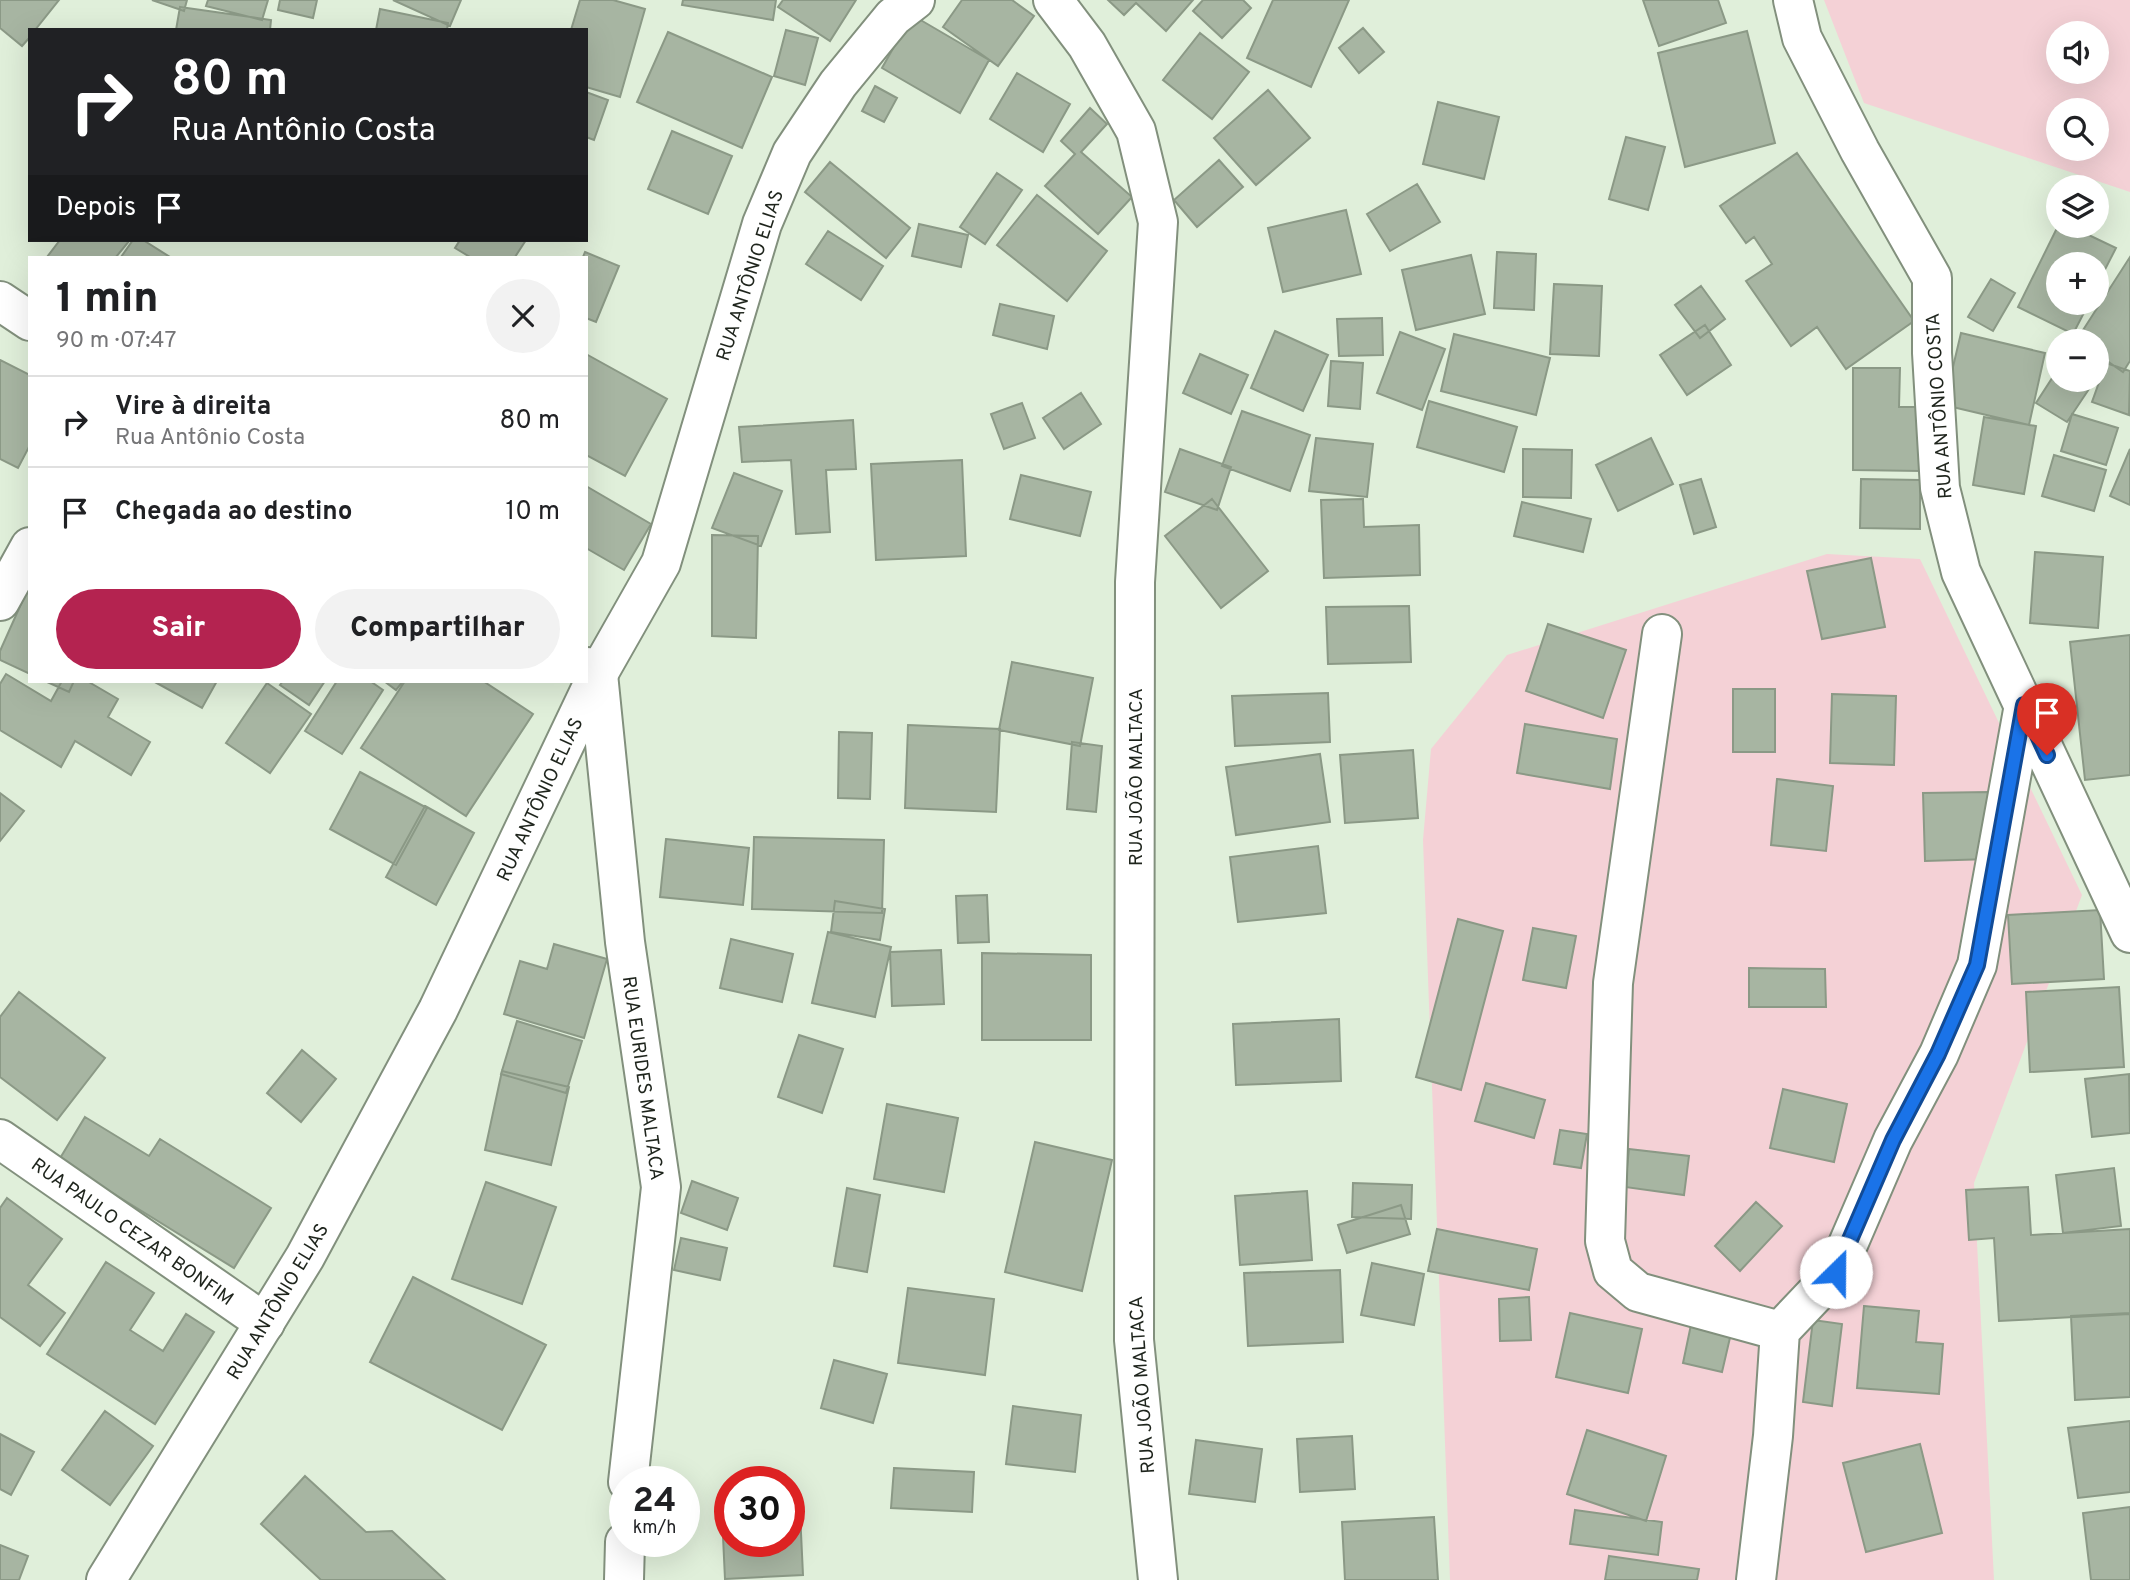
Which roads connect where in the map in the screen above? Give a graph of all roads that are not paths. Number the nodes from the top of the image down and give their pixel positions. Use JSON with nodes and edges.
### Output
{"nodes":[{"id":1,"x":915,"y":0,"type":"edge"},
{"id":2,"x":1053,"y":0,"type":"edge"},
{"id":3,"x":1793,"y":0,"type":"edge"},
{"id":4,"x":0,"y":301,"type":"edge"},
{"id":5,"x":28,"y":320,"type":"edge"},
{"id":6,"x":28,"y":551,"type":"edge"},
{"id":7,"x":0,"y":601,"type":"edge"},
{"id":8,"x":1662,"y":634,"type":"dead end"},
{"id":9,"x":592,"y":670,"type":"edge"},
{"id":10,"x":586,"y":683,"type":"edge"},
{"id":11,"x":2024,"y":705,"type":"junction"},
{"id":12,"x":2130,"y":933,"type":"edge"},
{"id":13,"x":0,"y":1139,"type":"edge"},
{"id":14,"x":265,"y":1323,"type":"junction"},
{"id":15,"x":1780,"y":1331,"type":"junction"},
{"id":16,"x":630,"y":1466,"type":"edge"},
{"id":17,"x":625,"y":1557,"type":"edge"},
{"id":18,"x":106,"y":1580,"type":"edge"},
{"id":19,"x":624,"y":1580,"type":"edge"},
{"id":20,"x":1158,"y":1580,"type":"edge"},
{"id":21,"x":1756,"y":1580,"type":"edge"}],
"edges":[{"from":1,"to":9,"type":"street","name":"RUA ANTÔNIO ELIAS"},
{"from":2,"to":20,"type":"street","name":"RUA JOÃO MALTACA"},
{"from":3,"to":11,"type":"street","name":"RUA ANTÔNIO COSTA"},
{"from":4,"to":5,"type":"street"},
{"from":6,"to":7,"type":"street"},
{"from":8,"to":15,"type":"street"},
{"from":9,"to":16,"type":"street","name":"RUA EURIDES MALTACA"},
{"from":10,"to":14,"type":"street","name":"RUA ANTÔNIO ELIAS"},
{"from":11,"to":12,"type":"street","name":"RUA ANTÔNIO COSTA"},
{"from":11,"to":15,"type":"street"},
{"from":13,"to":14,"type":"street","name":"RUA PAULO CEZAR BONFIM"},
{"from":14,"to":18,"type":"street","name":"RUA ANTÔNIO ELIAS"},
{"from":15,"to":21,"type":"street"},
{"from":17,"to":19,"type":"street"}]}
